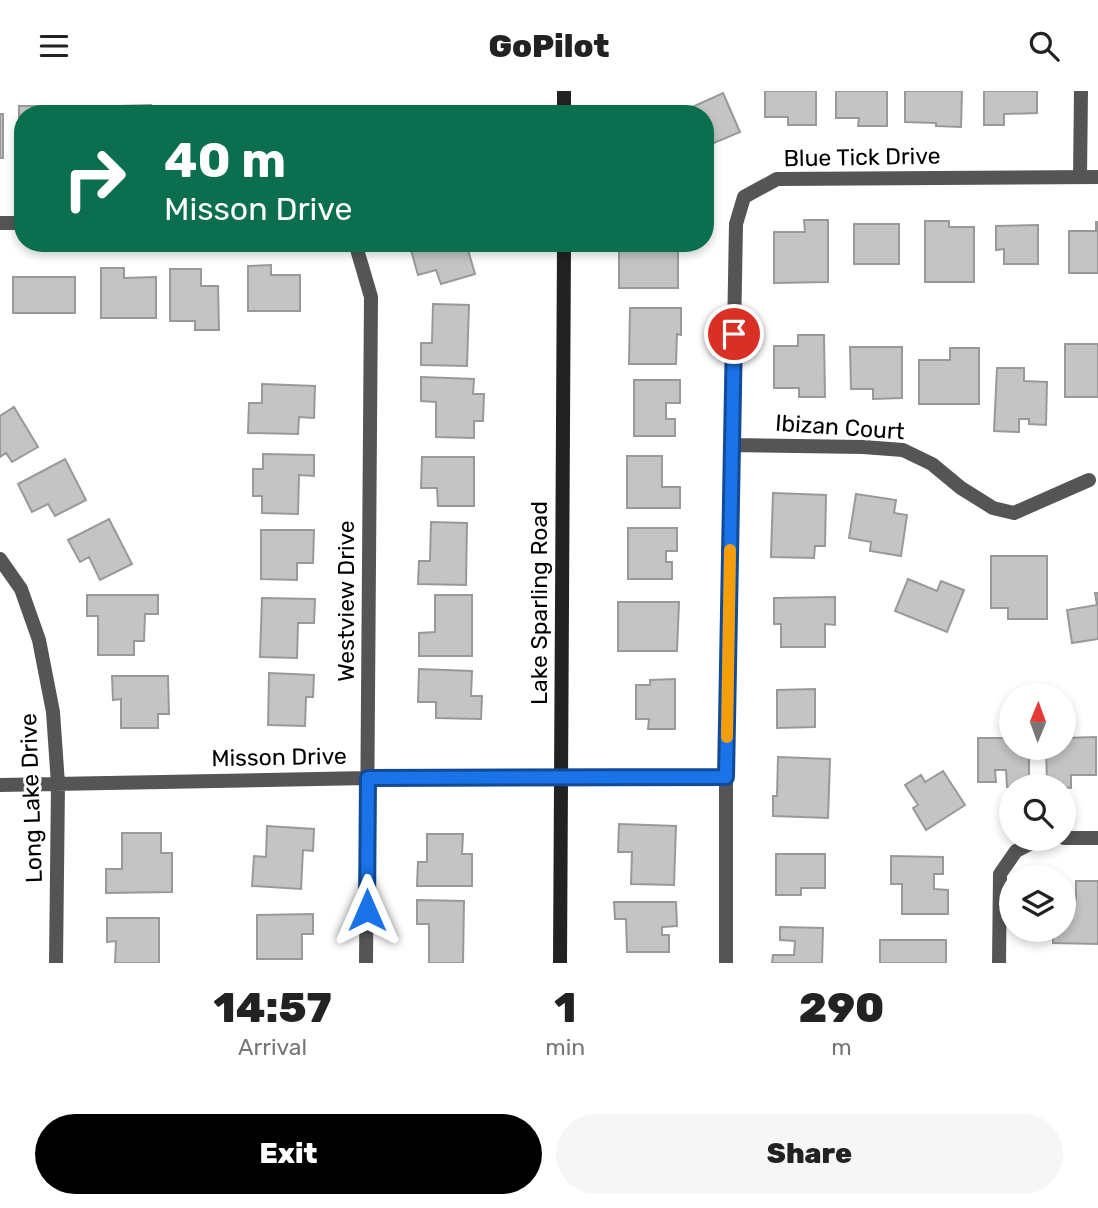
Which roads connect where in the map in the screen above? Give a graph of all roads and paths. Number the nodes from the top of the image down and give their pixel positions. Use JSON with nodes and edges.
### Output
{"nodes":[{"id":1,"x":1081,"y":91,"type":"edge"},
{"id":2,"x":1080,"y":177,"type":"junction"},
{"id":3,"x":1098,"y":177,"type":"edge"},
{"id":4,"x":358,"y":252,"type":"edge"},
{"id":5,"x":564,"y":252,"type":"edge"},
{"id":6,"x":732,"y":445,"type":"junction"},
{"id":7,"x":1089,"y":480,"type":"dead end"},
{"id":8,"x":0,"y":559,"type":"edge"},
{"id":9,"x":726,"y":777,"type":"junction"},
{"id":10,"x":368,"y":778,"type":"junction"},
{"id":11,"x":561,"y":779,"type":"junction"},
{"id":12,"x":58,"y":784,"type":"junction"},
{"id":13,"x":0,"y":785,"type":"edge"},
{"id":14,"x":1076,"y":838,"type":"edge"},
{"id":15,"x":1098,"y":838,"type":"edge"},
{"id":16,"x":1016,"y":851,"type":"edge"},
{"id":17,"x":56,"y":963,"type":"edge"},
{"id":18,"x":366,"y":963,"type":"edge"},
{"id":19,"x":560,"y":963,"type":"edge"},
{"id":20,"x":726,"y":963,"type":"edge"},
{"id":21,"x":999,"y":963,"type":"edge"}],
"edges":[{"from":1,"to":2,"type":"street"},
{"from":2,"to":3,"type":"street","name":"Blue Tick Drive"},
{"from":2,"to":6,"type":"street","name":"Blue Tick Drive"},
{"from":4,"to":10,"type":"street","name":"Westview Drive"},
{"from":5,"to":11,"type":"street","name":"Lake Sparling Road"},
{"from":6,"to":7,"type":"street","name":"Ibizan Court"},
{"from":6,"to":9,"type":"street","name":"Blue Tick Drive"},
{"from":8,"to":12,"type":"street","name":"Long Lake Drive"},
{"from":9,"to":11,"type":"street","name":"Misson Drive"},
{"from":9,"to":20,"type":"street","name":"Blue Tick Drive"},
{"from":10,"to":11,"type":"street","name":"Misson Drive"},
{"from":10,"to":12,"type":"street","name":"Misson Drive"},
{"from":10,"to":18,"type":"street","name":"Westview Drive"},
{"from":11,"to":19,"type":"street","name":"Lake Sparling Road"},
{"from":12,"to":13,"type":"street","name":"Misson Drive"},
{"from":12,"to":17,"type":"street","name":"Long Lake Drive"},
{"from":14,"to":15,"type":"street"},
{"from":16,"to":21,"type":"street"}]}
